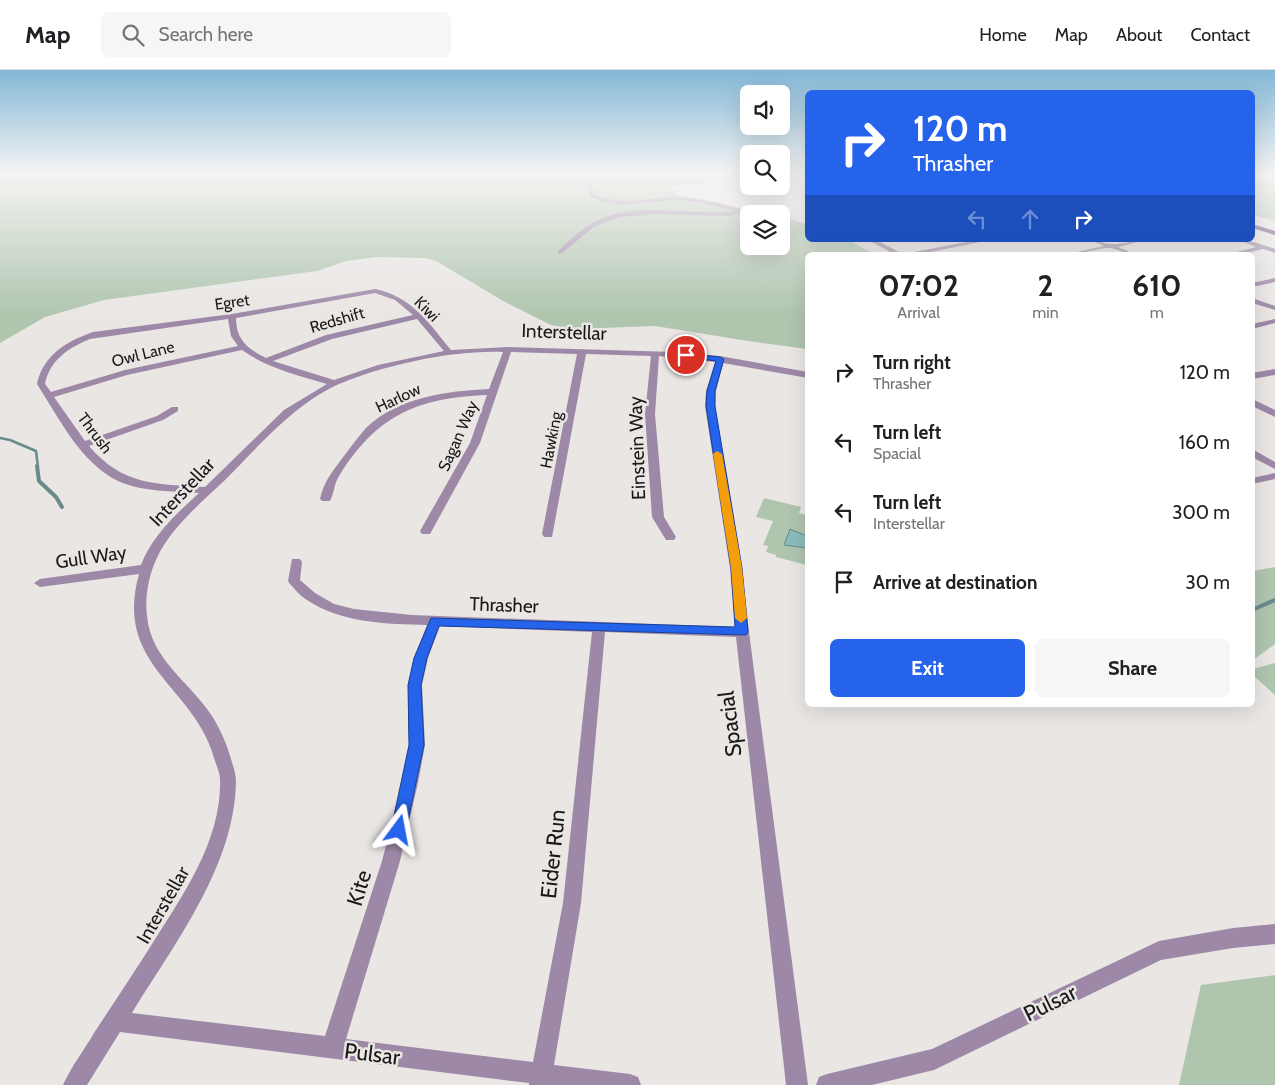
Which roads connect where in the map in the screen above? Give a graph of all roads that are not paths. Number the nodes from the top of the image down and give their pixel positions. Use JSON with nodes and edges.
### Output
{"nodes":[{"id":1,"x":600,"y":221,"type":"edge"},
{"id":2,"x":1255,"y":222,"type":"edge"},
{"id":3,"x":1255,"y":227,"type":"edge"},
{"id":4,"x":1275,"y":228,"type":"edge"},
{"id":5,"x":1275,"y":233,"type":"edge"},
{"id":6,"x":875,"y":242,"type":"edge"},
{"id":7,"x":976,"y":242,"type":"edge"},
{"id":8,"x":1100,"y":242,"type":"edge"},
{"id":9,"x":1132,"y":242,"type":"edge"},
{"id":10,"x":1248,"y":242,"type":"edge"},
{"id":11,"x":1111,"y":246,"type":"junction"},
{"id":12,"x":1264,"y":247,"type":"junction"},
{"id":13,"x":1275,"y":251,"type":"edge"},
{"id":14,"x":560,"y":252,"type":"dead end"},
{"id":15,"x":895,"y":252,"type":"edge"},
{"id":16,"x":922,"y":252,"type":"edge"},
{"id":17,"x":1082,"y":252,"type":"edge"},
{"id":18,"x":1126,"y":252,"type":"edge"},
{"id":19,"x":1242,"y":252,"type":"edge"},
{"id":20,"x":1275,"y":280,"type":"edge"},
{"id":21,"x":1255,"y":284,"type":"edge"},
{"id":22,"x":381,"y":292,"type":"joint"},
{"id":23,"x":1255,"y":301,"type":"edge"},
{"id":24,"x":1275,"y":308,"type":"edge"},
{"id":25,"x":232,"y":316,"type":"junction"},
{"id":26,"x":418,"y":316,"type":"junction"},
{"id":27,"x":1275,"y":321,"type":"edge"},
{"id":28,"x":1255,"y":326,"type":"edge"},
{"id":29,"x":86,"y":337,"type":"joint"},
{"id":30,"x":245,"y":347,"type":"junction"},
{"id":31,"x":508,"y":349,"type":"junction"},
{"id":32,"x":582,"y":351,"type":"junction"},
{"id":33,"x":449,"y":352,"type":"junction"},
{"id":34,"x":655,"y":353,"type":"junction"},
{"id":35,"x":720,"y":359,"type":"junction"},
{"id":36,"x":266,"y":361,"type":"junction"},
{"id":37,"x":1275,"y":372,"type":"edge"},
{"id":38,"x":805,"y":374,"type":"edge"},
{"id":39,"x":1255,"y":376,"type":"edge"},
{"id":40,"x":334,"y":383,"type":"junction"},
{"id":41,"x":493,"y":392,"type":"junction"},
{"id":42,"x":49,"y":396,"type":"junction"},
{"id":43,"x":1255,"y":404,"type":"edge"},
{"id":44,"x":175,"y":409,"type":"dead end"},
{"id":45,"x":1275,"y":414,"type":"edge"},
{"id":46,"x":83,"y":445,"type":"junction"},
{"id":47,"x":1255,"y":454,"type":"edge"},
{"id":48,"x":1275,"y":466,"type":"edge"},
{"id":49,"x":1275,"y":476,"type":"edge"},
{"id":50,"x":1255,"y":480,"type":"edge"},
{"id":51,"x":207,"y":490,"type":"junction"},
{"id":52,"x":326,"y":499,"type":"dead end"},
{"id":53,"x":426,"y":531,"type":"dead end"},
{"id":54,"x":548,"y":534,"type":"dead end"},
{"id":55,"x":670,"y":537,"type":"dead end"},
{"id":56,"x":296,"y":562,"type":"dead end"},
{"id":57,"x":146,"y":568,"type":"junction"},
{"id":58,"x":40,"y":583,"type":"dead end"},
{"id":59,"x":435,"y":621,"type":"junction"},
{"id":60,"x":599,"y":626,"type":"junction"},
{"id":61,"x":742,"y":632,"type":"junction"},
{"id":62,"x":1275,"y":934,"type":"edge"},
{"id":63,"x":115,"y":1021,"type":"junction"},
{"id":64,"x":332,"y":1049,"type":"junction"},
{"id":65,"x":542,"y":1080,"type":"edge"},
{"id":66,"x":74,"y":1085,"type":"edge"},
{"id":67,"x":630,"y":1085,"type":"edge"},
{"id":68,"x":796,"y":1085,"type":"edge"},
{"id":69,"x":827,"y":1085,"type":"edge"}],
"edges":[{"from":1,"to":14,"type":"street"},
{"from":2,"to":4,"type":"main road"},
{"from":3,"to":5,"type":"main road"},
{"from":6,"to":15,"type":"street"},
{"from":7,"to":16,"type":"street"},
{"from":8,"to":11,"type":"street"},
{"from":9,"to":11,"type":"street"},
{"from":10,"to":12,"type":"street"},
{"from":11,"to":17,"type":"street"},
{"from":11,"to":18,"type":"street"},
{"from":12,"to":13,"type":"street"},
{"from":12,"to":19,"type":"street"},
{"from":20,"to":21,"type":"street"},
{"from":22,"to":25,"type":"street","name":"Egret"},
{"from":22,"to":26,"type":"street","name":"Kiwi"},
{"from":23,"to":24,"type":"street"},
{"from":25,"to":29,"type":"street","name":"Egret"},
{"from":25,"to":30,"type":"street"},
{"from":26,"to":33,"type":"street","name":"Kiwi"},
{"from":26,"to":36,"type":"street","name":"Redshift"},
{"from":27,"to":28,"type":"street"},
{"from":29,"to":42,"type":"street","name":"Thrush"},
{"from":30,"to":36,"type":"street"},
{"from":30,"to":42,"type":"street","name":"Owl Lane"},
{"from":31,"to":32,"type":"street","name":"Interstellar"},
{"from":31,"to":33,"type":"street","name":"Interstellar"},
{"from":31,"to":41,"type":"street","name":"Sagan Way"},
{"from":32,"to":34,"type":"street","name":"Interstellar"},
{"from":32,"to":54,"type":"street","name":"Hawking"},
{"from":33,"to":40,"type":"street","name":"Interstellar"},
{"from":34,"to":35,"type":"street","name":"Interstellar"},
{"from":34,"to":55,"type":"street","name":"Einstein Way"},
{"from":35,"to":38,"type":"street","name":"Interstellar"},
{"from":35,"to":61,"type":"street","name":"Spacial"},
{"from":36,"to":40,"type":"street"},
{"from":37,"to":39,"type":"street"},
{"from":40,"to":51,"type":"street","name":"Interstellar"},
{"from":41,"to":52,"type":"street","name":"Harlow"},
{"from":41,"to":53,"type":"street","name":"Sagan Way"},
{"from":42,"to":46,"type":"street","name":"Thrush"},
{"from":43,"to":45,"type":"street"},
{"from":44,"to":46,"type":"street"},
{"from":46,"to":51,"type":"street","name":"Thrush"},
{"from":47,"to":48,"type":"street"},
{"from":49,"to":50,"type":"street"},
{"from":51,"to":57,"type":"street","name":"Interstellar"},
{"from":56,"to":59,"type":"street","name":"Thrasher"},
{"from":57,"to":58,"type":"street","name":"Gull Way"},
{"from":57,"to":63,"type":"street","name":"Interstellar"},
{"from":59,"to":60,"type":"street","name":"Thrasher"},
{"from":59,"to":64,"type":"street","name":"Kite"},
{"from":60,"to":61,"type":"street","name":"Thrasher"},
{"from":60,"to":65,"type":"street","name":"Eider Run"},
{"from":61,"to":68,"type":"street","name":"Spacial"},
{"from":62,"to":69,"type":"street","name":"Pulsar"},
{"from":63,"to":64,"type":"street","name":"Pulsar"},
{"from":63,"to":66,"type":"street","name":"Interstellar"},
{"from":64,"to":65,"type":"street","name":"Pulsar"},
{"from":65,"to":67,"type":"street","name":"Pulsar"}]}
